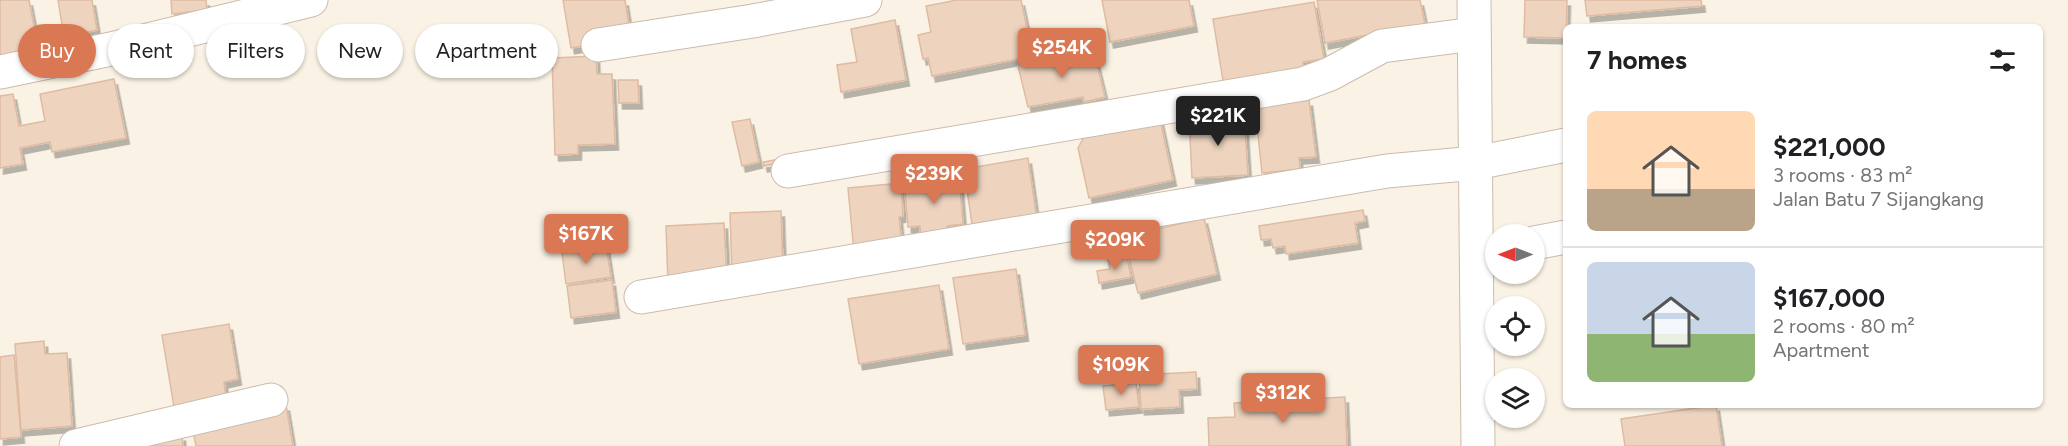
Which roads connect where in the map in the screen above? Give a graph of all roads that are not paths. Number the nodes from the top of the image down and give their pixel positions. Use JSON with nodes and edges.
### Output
{"nodes":[{"id":1,"x":311,"y":0,"type":"edge"},
{"id":2,"x":864,"y":0,"type":"edge"},
{"id":3,"x":1474,"y":0,"type":"edge"},
{"id":4,"x":1474,"y":34,"type":"junction"},
{"id":5,"x":598,"y":45,"type":"dead end"},
{"id":6,"x":0,"y":72,"type":"edge"},
{"id":7,"x":1563,"y":146,"type":"edge"},
{"id":8,"x":1476,"y":163,"type":"junction"},
{"id":9,"x":788,"y":171,"type":"dead end"},
{"id":10,"x":1485,"y":237,"type":"edge"},
{"id":11,"x":1563,"y":238,"type":"edge"},
{"id":12,"x":1545,"y":241,"type":"edge"},
{"id":13,"x":1486,"y":284,"type":"edge"},
{"id":14,"x":641,"y":297,"type":"dead end"},
{"id":15,"x":271,"y":400,"type":"dead end"},
{"id":16,"x":76,"y":446,"type":"edge"},
{"id":17,"x":1478,"y":446,"type":"edge"}],
"edges":[{"from":1,"to":6,"type":"street"},
{"from":2,"to":5,"type":"street"},
{"from":3,"to":4,"type":"street"},
{"from":4,"to":8,"type":"street"},
{"from":4,"to":9,"type":"street"},
{"from":7,"to":8,"type":"street"},
{"from":8,"to":10,"type":"street"},
{"from":8,"to":14,"type":"street"},
{"from":11,"to":12,"type":"street"},
{"from":13,"to":17,"type":"street"},
{"from":15,"to":16,"type":"street"}]}
